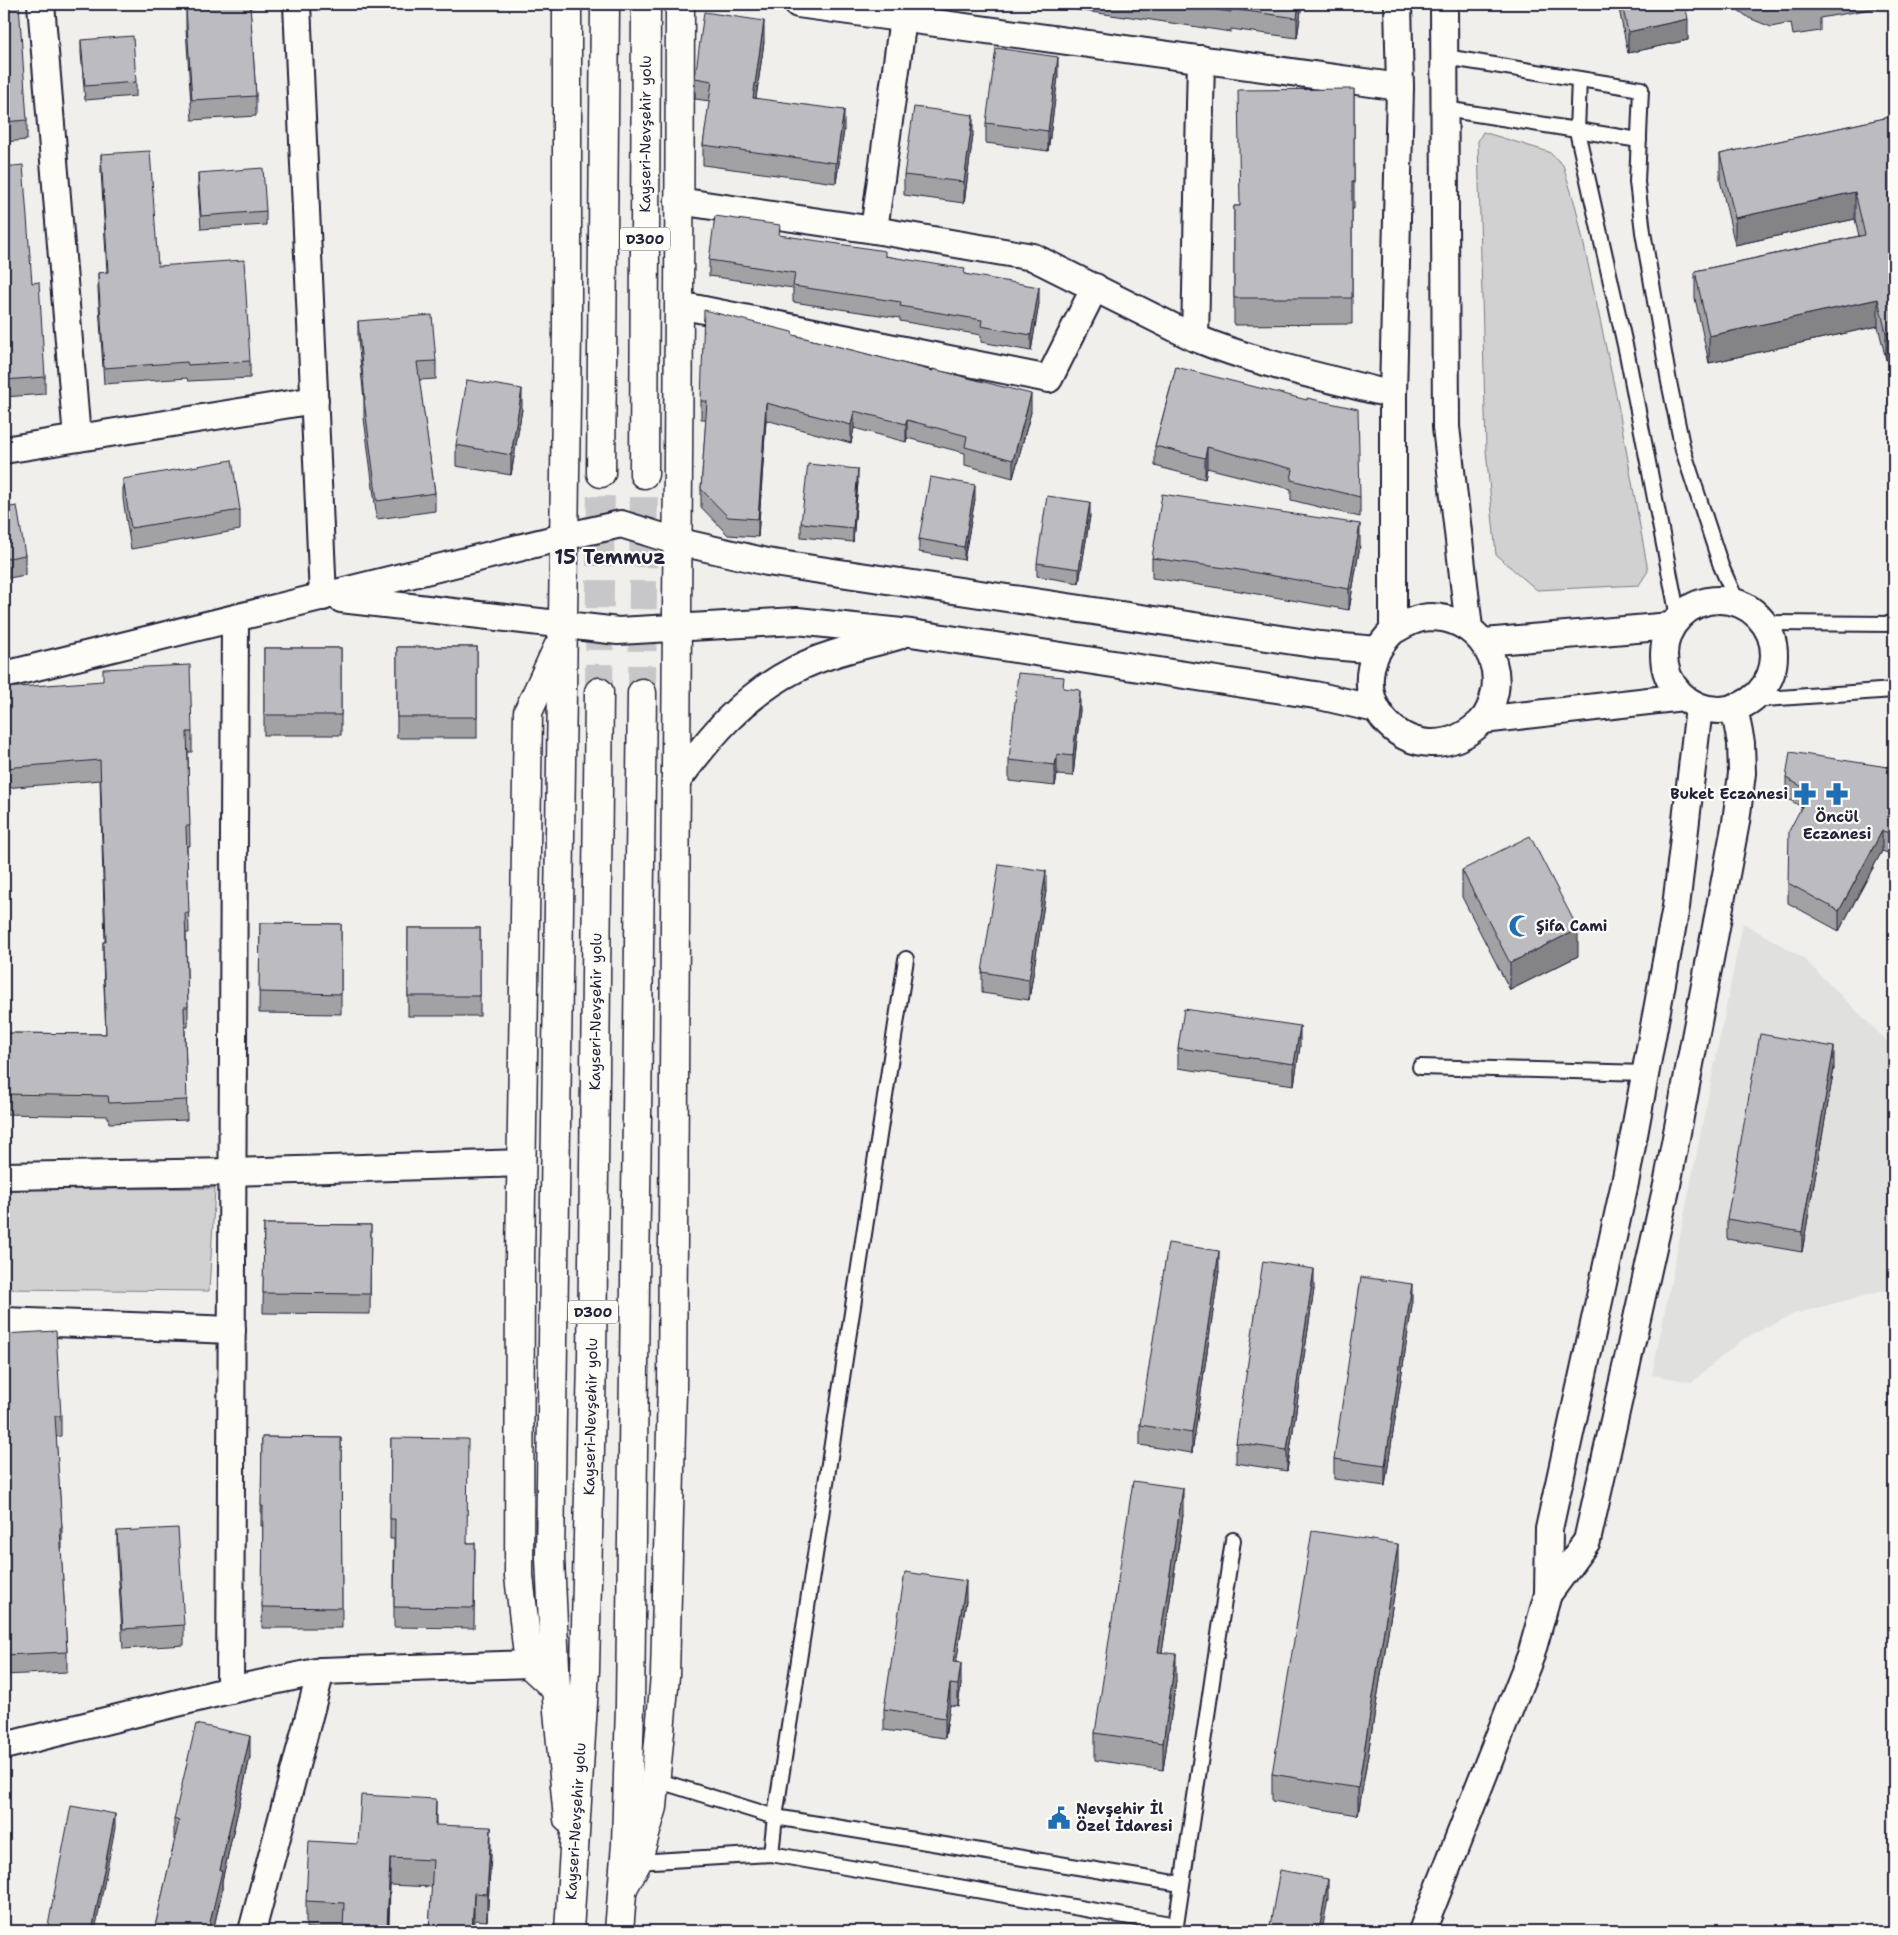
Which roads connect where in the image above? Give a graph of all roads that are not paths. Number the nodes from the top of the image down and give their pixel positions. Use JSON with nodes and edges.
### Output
{"nodes":[{"id":1,"x":41,"y":4,"type":"edge"},
{"id":2,"x":297,"y":4,"type":"edge"},
{"id":3,"x":567,"y":4,"type":"edge"},
{"id":4,"x":605,"y":4,"type":"edge"},
{"id":5,"x":646,"y":4,"type":"edge"},
{"id":6,"x":680,"y":4,"type":"edge"},
{"id":7,"x":798,"y":4,"type":"edge"},
{"id":8,"x":1398,"y":4,"type":"edge"},
{"id":9,"x":1444,"y":4,"type":"edge"},
{"id":10,"x":904,"y":11,"type":"edge"},
{"id":11,"x":1445,"y":57,"type":"junction"},
{"id":12,"x":1201,"y":59,"type":"junction"},
{"id":13,"x":1579,"y":79,"type":"junction"},
{"id":14,"x":1400,"y":87,"type":"junction"},
{"id":15,"x":1445,"y":109,"type":"junction"},
{"id":16,"x":1577,"y":131,"type":"junction"},
{"id":17,"x":1639,"y":140,"type":"junction"},
{"id":18,"x":678,"y":201,"type":"junction"},
{"id":19,"x":874,"y":230,"type":"junction"},
{"id":20,"x":1095,"y":287,"type":"junction"},
{"id":21,"x":679,"y":305,"type":"junction"},
{"id":22,"x":1195,"y":338,"type":"junction"},
{"id":23,"x":1393,"y":394,"type":"junction"},
{"id":24,"x":315,"y":400,"type":"junction"},
{"id":25,"x":76,"y":438,"type":"junction"},
{"id":26,"x":4,"y":450,"type":"edge"},
{"id":27,"x":601,"y":473,"type":"tunnel mouth"},
{"id":28,"x":644,"y":474,"type":"tunnel mouth"},
{"id":29,"x":563,"y":537,"type":"junction"},
{"id":30,"x":676,"y":541,"type":"junction"},
{"id":31,"x":323,"y":597,"type":"junction"},
{"id":32,"x":1737,"y":602,"type":"junction"},
{"id":33,"x":235,"y":619,"type":"junction"},
{"id":34,"x":1675,"y":621,"type":"junction"},
{"id":35,"x":1764,"y":623,"type":"junction"},
{"id":36,"x":1894,"y":624,"type":"edge"},
{"id":37,"x":676,"y":628,"type":"junction"},
{"id":38,"x":562,"y":631,"type":"junction"},
{"id":39,"x":911,"y":633,"type":"junction"},
{"id":40,"x":1476,"y":635,"type":"junction"},
{"id":41,"x":1385,"y":641,"type":"junction"},
{"id":42,"x":4,"y":675,"type":"edge"},
{"id":43,"x":1894,"y":690,"type":"edge"},
{"id":44,"x":599,"y":692,"type":"tunnel mouth"},
{"id":45,"x":642,"y":693,"type":"tunnel mouth"},
{"id":46,"x":1691,"y":702,"type":"junction"},
{"id":47,"x":1743,"y":704,"type":"junction"},
{"id":48,"x":1376,"y":709,"type":"junction"},
{"id":49,"x":1483,"y":720,"type":"junction"},
{"id":50,"x":675,"y":784,"type":"junction"},
{"id":51,"x":906,"y":958,"type":"dead end"},
{"id":52,"x":1420,"y":1067,"type":"dead end"},
{"id":53,"x":1646,"y":1073,"type":"junction"},
{"id":54,"x":521,"y":1163,"type":"junction"},
{"id":55,"x":232,"y":1172,"type":"junction"},
{"id":56,"x":4,"y":1176,"type":"edge"},
{"id":57,"x":4,"y":1321,"type":"edge"},
{"id":58,"x":232,"y":1330,"type":"junction"},
{"id":59,"x":1233,"y":1540,"type":"dead end"},
{"id":60,"x":1548,"y":1594,"type":"junction"},
{"id":61,"x":529,"y":1664,"type":"junction"},
{"id":62,"x":321,"y":1671,"type":"junction"},
{"id":63,"x":556,"y":1689,"type":"junction"},
{"id":64,"x":230,"y":1690,"type":"junction"},
{"id":65,"x":4,"y":1746,"type":"edge"},
{"id":66,"x":656,"y":1780,"type":"junction"},
{"id":67,"x":775,"y":1817,"type":"junction"},
{"id":68,"x":771,"y":1854,"type":"junction"},
{"id":69,"x":637,"y":1862,"type":"junction"},
{"id":70,"x":573,"y":1881,"type":"junction"},
{"id":71,"x":1181,"y":1884,"type":"junction"},
{"id":72,"x":622,"y":1890,"type":"junction"},
{"id":73,"x":252,"y":1931,"type":"edge"},
{"id":74,"x":569,"y":1931,"type":"edge"},
{"id":75,"x":619,"y":1931,"type":"edge"},
{"id":76,"x":1422,"y":1931,"type":"edge"}],
"edges":[{"from":1,"to":25,"type":"street"},
{"from":2,"to":24,"type":"street"},
{"from":3,"to":29,"type":"main road"},
{"from":4,"to":27,"type":"main road","number":"D300"},
{"from":5,"to":28,"type":"main road","name":"Kayseri-Nevşehir yolu","number":"D300"},
{"from":6,"to":18,"type":"main road"},
{"from":7,"to":10,"type":"street"},
{"from":8,"to":14,"type":"street"},
{"from":9,"to":11,"type":"street"},
{"from":10,"to":12,"type":"street"},
{"from":10,"to":19,"type":"street"},
{"from":11,"to":13,"type":"lane"},
{"from":11,"to":15,"type":"street"},
{"from":12,"to":14,"type":"street"},
{"from":12,"to":22,"type":"street"},
{"from":13,"to":16,"type":"lane"},
{"from":13,"to":17,"type":"lane"},
{"from":14,"to":23,"type":"street"},
{"from":15,"to":16,"type":"lane"},
{"from":15,"to":40,"type":"street"},
{"from":16,"to":17,"type":"lane"},
{"from":16,"to":34,"type":"lane"},
{"from":17,"to":32,"type":"lane"},
{"from":18,"to":19,"type":"street"},
{"from":18,"to":21,"type":"main road"},
{"from":19,"to":20,"type":"street"},
{"from":20,"to":21,"type":"street"},
{"from":20,"to":22,"type":"street"},
{"from":21,"to":30,"type":"main road"},
{"from":22,"to":23,"type":"street"},
{"from":23,"to":41,"type":"street"},
{"from":24,"to":25,"type":"street"},
{"from":24,"to":31,"type":"street"},
{"from":25,"to":26,"type":"street"},
{"from":29,"to":30,"type":"street"},
{"from":29,"to":31,"type":"street"},
{"from":29,"to":38,"type":"main road"},
{"from":30,"to":37,"type":"main road"},
{"from":30,"to":41,"type":"street"},
{"from":31,"to":33,"type":"street"},
{"from":31,"to":38,"type":"street"},
{"from":32,"to":34,"type":"street"},
{"from":32,"to":35,"type":"street"},
{"from":33,"to":42,"type":"street"},
{"from":33,"to":55,"type":"street"},
{"from":34,"to":40,"type":"street"},
{"from":34,"to":46,"type":"street"},
{"from":35,"to":36,"type":"lane"},
{"from":35,"to":47,"type":"street"},
{"from":37,"to":38,"type":"street"},
{"from":37,"to":39,"type":"street"},
{"from":37,"to":50,"type":"main road"},
{"from":38,"to":54,"type":"main road"},
{"from":38,"to":63,"type":"main road"},
{"from":39,"to":48,"type":"street"},
{"from":39,"to":50,"type":"street"},
{"from":40,"to":41,"type":"street"},
{"from":40,"to":49,"type":"street"},
{"from":41,"to":48,"type":"street"},
{"from":43,"to":47,"type":"lane"},
{"from":44,"to":70,"type":"main road","name":"Kayseri-Nevşehir yolu","number":"D300"},
{"from":45,"to":72,"type":"main road","number":"D300"},
{"from":46,"to":47,"type":"street"},
{"from":46,"to":49,"type":"street"},
{"from":46,"to":53,"type":"street"},
{"from":47,"to":60,"type":"street"},
{"from":48,"to":49,"type":"street"},
{"from":50,"to":66,"type":"main road"},
{"from":51,"to":67,"type":"lane"},
{"from":52,"to":53,"type":"lane"},
{"from":53,"to":60,"type":"street"},
{"from":54,"to":55,"type":"street"},
{"from":54,"to":61,"type":"main road"},
{"from":55,"to":56,"type":"street"},
{"from":55,"to":58,"type":"street"},
{"from":57,"to":58,"type":"street"},
{"from":58,"to":64,"type":"street"},
{"from":59,"to":71,"type":"lane"},
{"from":60,"to":76,"type":"street"},
{"from":61,"to":62,"type":"street"},
{"from":61,"to":63,"type":"main road"},
{"from":62,"to":64,"type":"street"},
{"from":62,"to":73,"type":"street"},
{"from":63,"to":70,"type":"main road"},
{"from":64,"to":65,"type":"street"},
{"from":66,"to":67,"type":"lane"},
{"from":66,"to":69,"type":"main road"},
{"from":67,"to":68,"type":"lane"},
{"from":67,"to":71,"type":"lane"},
{"from":68,"to":69,"type":"lane"},
{"from":68,"to":71,"type":"lane"},
{"from":69,"to":72,"type":"main road"},
{"from":70,"to":74,"type":"main road","name":"Kayseri-Nevşehir yolu","number":"D300"},
{"from":72,"to":75,"type":"main road","number":"D300"}]}
